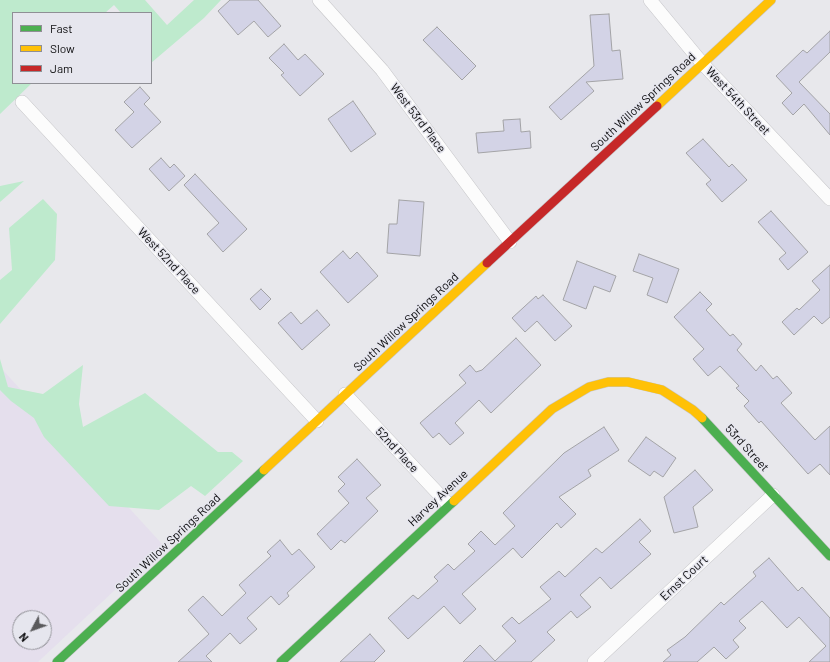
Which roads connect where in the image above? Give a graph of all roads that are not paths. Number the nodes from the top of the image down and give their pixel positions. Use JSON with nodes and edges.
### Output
{"nodes":[{"id":1,"x":319,"y":0,"type":"edge"},
{"id":2,"x":650,"y":0,"type":"edge"},
{"id":3,"x":771,"y":0,"type":"edge"},
{"id":4,"x":702,"y":63,"type":"junction"},
{"id":5,"x":22,"y":102,"type":"dead end"},
{"id":6,"x":830,"y":199,"type":"edge"},
{"id":7,"x":510,"y":242,"type":"junction"},
{"id":8,"x":628,"y":382,"type":"joint"},
{"id":9,"x":346,"y":394,"type":"junction"},
{"id":10,"x":317,"y":421,"type":"junction"},
{"id":11,"x":774,"y":495,"type":"junction"},
{"id":12,"x":448,"y":504,"type":"junction"},
{"id":13,"x":830,"y":556,"type":"edge"},
{"id":14,"x":57,"y":662,"type":"edge"},
{"id":15,"x":281,"y":662,"type":"edge"},
{"id":16,"x":594,"y":662,"type":"edge"}],
"edges":[{"from":1,"to":7,"type":"street","name":"West 53rd Place"},
{"from":2,"to":4,"type":"street","name":"West 54th Street"},
{"from":3,"to":4,"type":"street","name":"South Willow Springs Road"},
{"from":4,"to":6,"type":"street","name":"West 54th Street"},
{"from":4,"to":7,"type":"street","name":"South Willow Springs Road"},
{"from":5,"to":10,"type":"street","name":"West 52nd Place"},
{"from":7,"to":9,"type":"street","name":"South Willow Springs Road"},
{"from":8,"to":11,"type":"street","name":"53rd Street"},
{"from":8,"to":12,"type":"street","name":"Harvey Avenue"},
{"from":9,"to":10,"type":"street","name":"South Willow Springs Road"},
{"from":9,"to":12,"type":"street","name":"52nd Place"},
{"from":10,"to":14,"type":"street","name":"South Willow Springs Road"},
{"from":11,"to":13,"type":"street","name":"53rd Street"},
{"from":11,"to":16,"type":"street","name":"Ernst Court"},
{"from":12,"to":15,"type":"street","name":"Harvey Avenue"}]}
